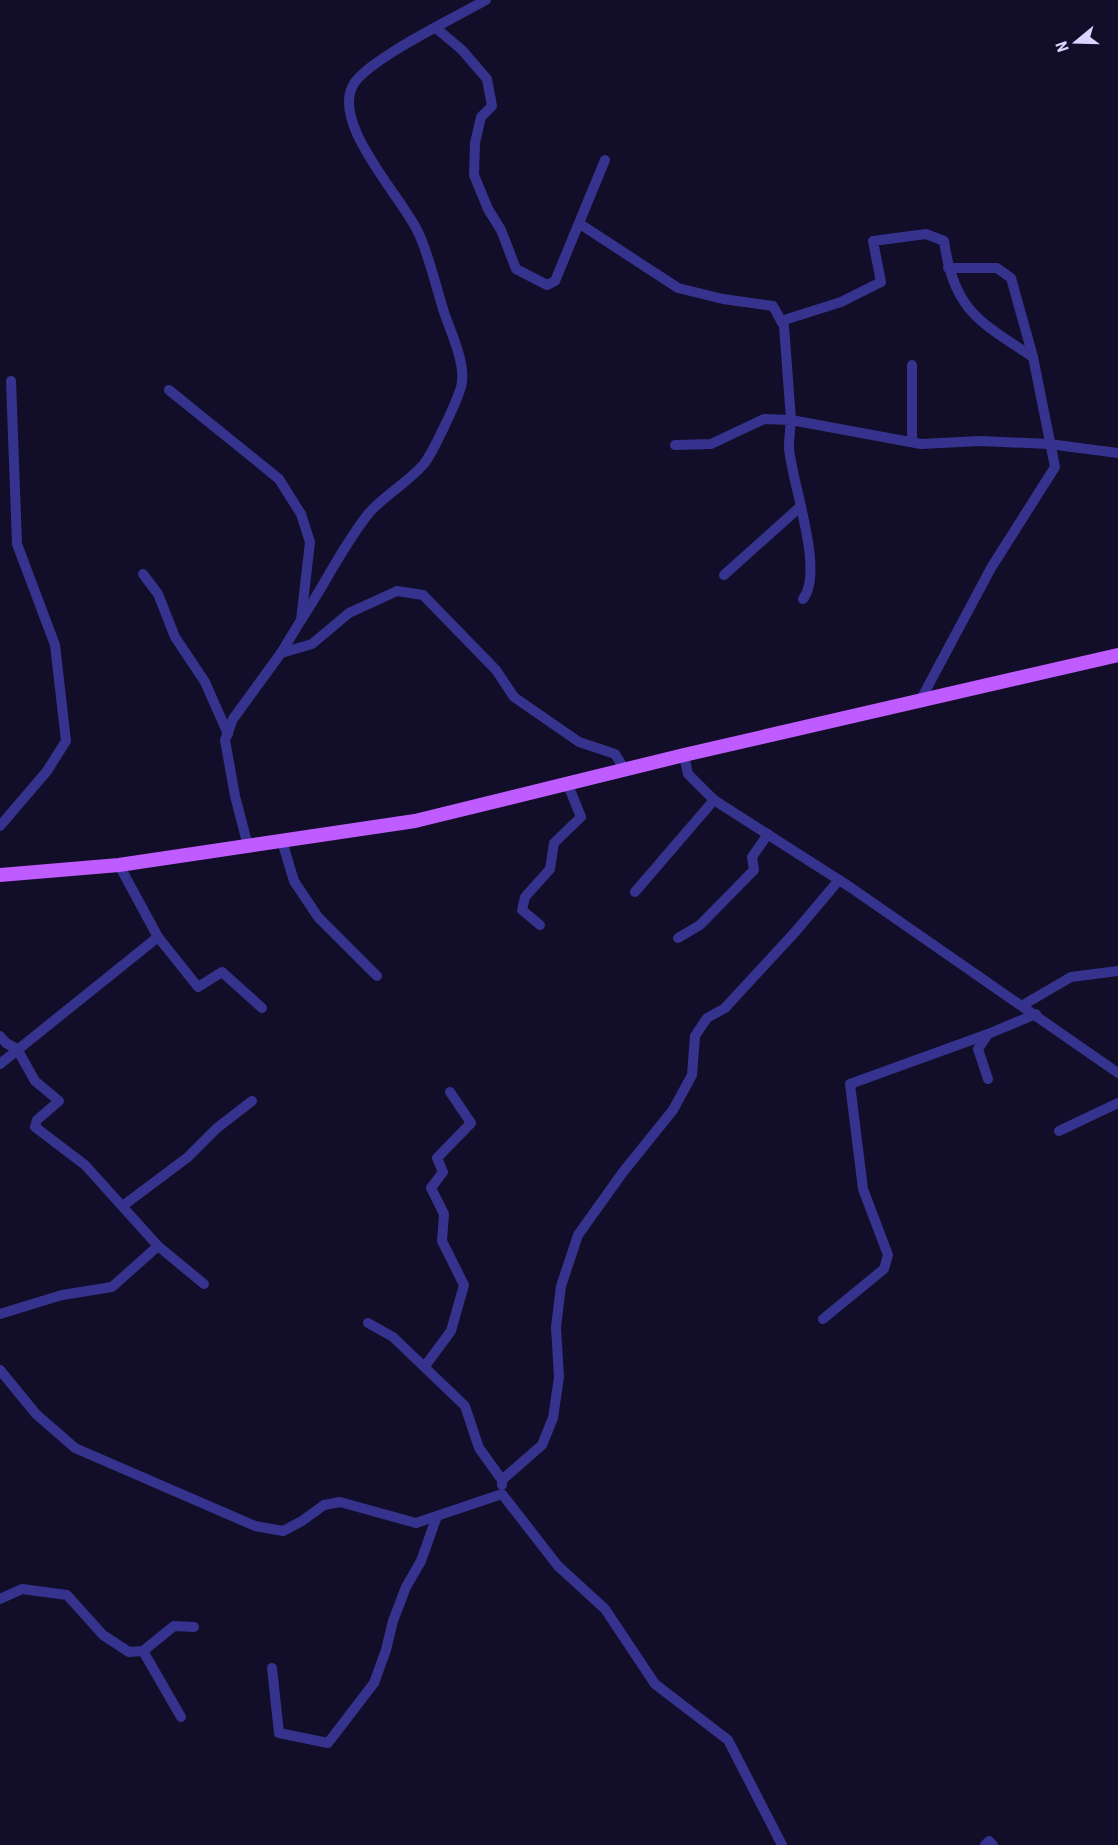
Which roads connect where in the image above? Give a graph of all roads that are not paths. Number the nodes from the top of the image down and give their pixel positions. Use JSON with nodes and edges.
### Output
{"nodes":[{"id":1,"x":486,"y":0,"type":"edge"},
{"id":2,"x":436,"y":28,"type":"junction"},
{"id":3,"x":605,"y":160,"type":"dead end"},
{"id":4,"x":580,"y":224,"type":"junction"},
{"id":5,"x":948,"y":268,"type":"junction"},
{"id":6,"x":781,"y":321,"type":"junction"},
{"id":7,"x":1033,"y":357,"type":"junction"},
{"id":8,"x":912,"y":365,"type":"dead end"},
{"id":9,"x":11,"y":381,"type":"dead end"},
{"id":10,"x":169,"y":390,"type":"dead end"},
{"id":11,"x":791,"y":420,"type":"junction"},
{"id":12,"x":912,"y":442,"type":"junction"},
{"id":13,"x":1049,"y":444,"type":"junction"},
{"id":14,"x":675,"y":446,"type":"dead end"},
{"id":15,"x":1118,"y":453,"type":"edge"},
{"id":16,"x":801,"y":506,"type":"junction"},
{"id":17,"x":143,"y":574,"type":"dead end"},
{"id":18,"x":724,"y":576,"type":"dead end"},
{"id":19,"x":803,"y":599,"type":"dead end"},
{"id":20,"x":301,"y":620,"type":"junction"},
{"id":21,"x":281,"y":653,"type":"junction"},
{"id":22,"x":1118,"y":655,"type":"edge"},
{"id":23,"x":920,"y":700,"type":"junction"},
{"id":24,"x":228,"y":734,"type":"junction"},
{"id":25,"x":684,"y":755,"type":"junction"},
{"id":26,"x":625,"y":770,"type":"junction"},
{"id":27,"x":568,"y":785,"type":"junction"},
{"id":28,"x":714,"y":800,"type":"junction"},
{"id":29,"x":0,"y":826,"type":"edge"},
{"id":30,"x":768,"y":834,"type":"junction"},
{"id":31,"x":282,"y":841,"type":"junction"},
{"id":32,"x":248,"y":846,"type":"junction"},
{"id":33,"x":119,"y":865,"type":"junction"},
{"id":34,"x":0,"y":875,"type":"edge"},
{"id":35,"x":839,"y":880,"type":"junction"},
{"id":36,"x":635,"y":892,"type":"dead end"},
{"id":37,"x":540,"y":925,"type":"dead end"},
{"id":38,"x":158,"y":937,"type":"junction"},
{"id":39,"x":678,"y":938,"type":"dead end"},
{"id":40,"x":1118,"y":971,"type":"edge"},
{"id":41,"x":377,"y":976,"type":"dead end"},
{"id":42,"x":1023,"y":1005,"type":"junction"},
{"id":43,"x":262,"y":1008,"type":"dead end"},
{"id":44,"x":1036,"y":1014,"type":"junction"},
{"id":45,"x":988,"y":1034,"type":"junction"},
{"id":46,"x":0,"y":1036,"type":"edge"},
{"id":47,"x":17,"y":1049,"type":"junction"},
{"id":48,"x":0,"y":1064,"type":"edge"},
{"id":49,"x":1118,"y":1072,"type":"edge"},
{"id":50,"x":988,"y":1079,"type":"dead end"},
{"id":51,"x":450,"y":1092,"type":"dead end"},
{"id":52,"x":252,"y":1101,"type":"dead end"},
{"id":53,"x":1118,"y":1103,"type":"edge"},
{"id":54,"x":1059,"y":1131,"type":"dead end"},
{"id":55,"x":124,"y":1205,"type":"junction"},
{"id":56,"x":158,"y":1246,"type":"junction"},
{"id":57,"x":204,"y":1284,"type":"dead end"},
{"id":58,"x":0,"y":1314,"type":"edge"},
{"id":59,"x":823,"y":1319,"type":"dead end"},
{"id":60,"x":368,"y":1323,"type":"dead end"},
{"id":61,"x":425,"y":1366,"type":"junction"},
{"id":62,"x":0,"y":1370,"type":"edge"},
{"id":63,"x":502,"y":1480,"type":"junction"},
{"id":64,"x":502,"y":1494,"type":"junction"},
{"id":65,"x":437,"y":1516,"type":"junction"},
{"id":66,"x":0,"y":1599,"type":"edge"},
{"id":67,"x":194,"y":1627,"type":"dead end"},
{"id":68,"x":143,"y":1651,"type":"junction"},
{"id":69,"x":272,"y":1668,"type":"dead end"},
{"id":70,"x":181,"y":1717,"type":"dead end"},
{"id":71,"x":782,"y":1845,"type":"edge"},
{"id":72,"x":985,"y":1845,"type":"edge"},
{"id":73,"x":993,"y":1845,"type":"edge"}],
"edges":[{"from":1,"to":2,"type":"street"},
{"from":2,"to":4,"type":"street"},
{"from":2,"to":20,"type":"street"},
{"from":3,"to":4,"type":"street"},
{"from":4,"to":6,"type":"street"},
{"from":5,"to":6,"type":"street"},
{"from":5,"to":7,"type":"street"},
{"from":5,"to":7,"type":"street"},
{"from":6,"to":11,"type":"street"},
{"from":7,"to":13,"type":"street"},
{"from":8,"to":12,"type":"street"},
{"from":9,"to":29,"type":"street"},
{"from":10,"to":20,"type":"street"},
{"from":11,"to":12,"type":"street"},
{"from":11,"to":14,"type":"street"},
{"from":11,"to":16,"type":"street"},
{"from":12,"to":13,"type":"street"},
{"from":13,"to":15,"type":"street"},
{"from":13,"to":23,"type":"street"},
{"from":16,"to":18,"type":"street"},
{"from":16,"to":19,"type":"street"},
{"from":17,"to":24,"type":"street"},
{"from":20,"to":21,"type":"street"},
{"from":21,"to":24,"type":"street"},
{"from":21,"to":26,"type":"street"},
{"from":22,"to":23,"type":"main road"},
{"from":23,"to":25,"type":"main road"},
{"from":24,"to":32,"type":"street"},
{"from":25,"to":26,"type":"main road"},
{"from":25,"to":28,"type":"street"},
{"from":26,"to":27,"type":"main road"},
{"from":27,"to":31,"type":"main road"},
{"from":27,"to":37,"type":"street"},
{"from":28,"to":30,"type":"street"},
{"from":28,"to":36,"type":"street"},
{"from":30,"to":35,"type":"street"},
{"from":30,"to":39,"type":"street"},
{"from":31,"to":32,"type":"main road"},
{"from":31,"to":41,"type":"street"},
{"from":32,"to":33,"type":"main road"},
{"from":33,"to":34,"type":"main road"},
{"from":33,"to":38,"type":"street"},
{"from":35,"to":42,"type":"street"},
{"from":35,"to":63,"type":"street"},
{"from":38,"to":43,"type":"street"},
{"from":38,"to":47,"type":"street"},
{"from":40,"to":42,"type":"street"},
{"from":42,"to":44,"type":"street"},
{"from":44,"to":45,"type":"street"},
{"from":44,"to":49,"type":"street"},
{"from":45,"to":50,"type":"street"},
{"from":45,"to":59,"type":"street"},
{"from":46,"to":47,"type":"street"},
{"from":47,"to":48,"type":"street"},
{"from":47,"to":55,"type":"street"},
{"from":51,"to":61,"type":"street"},
{"from":52,"to":55,"type":"street"},
{"from":53,"to":54,"type":"street"},
{"from":55,"to":56,"type":"street"},
{"from":56,"to":57,"type":"street"},
{"from":56,"to":58,"type":"street"},
{"from":60,"to":61,"type":"street"},
{"from":61,"to":63,"type":"street"},
{"from":62,"to":65,"type":"street"},
{"from":63,"to":64,"type":"street"},
{"from":64,"to":65,"type":"street"},
{"from":64,"to":71,"type":"street"},
{"from":65,"to":69,"type":"street"},
{"from":66,"to":68,"type":"street"},
{"from":67,"to":68,"type":"street"},
{"from":68,"to":70,"type":"street"},
{"from":72,"to":73,"type":"street"}]}
